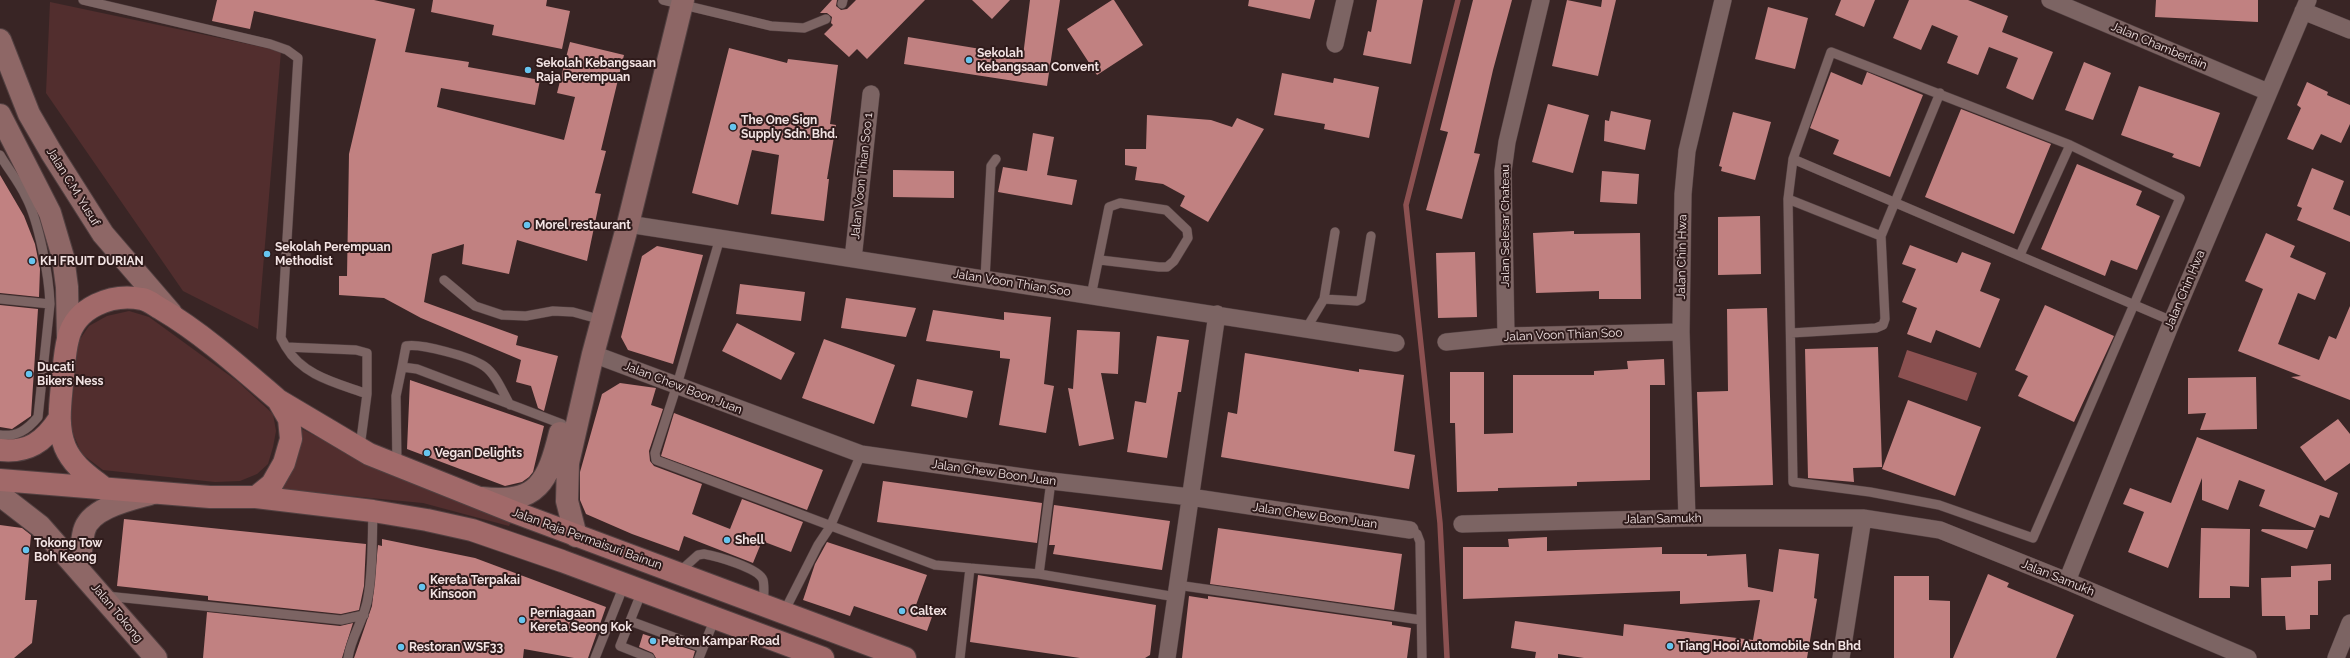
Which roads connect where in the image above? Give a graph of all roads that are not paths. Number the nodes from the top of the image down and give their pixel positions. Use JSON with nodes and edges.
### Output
{"nodes":[{"id":1,"x":83,"y":0,"type":"edge"},
{"id":2,"x":1345,"y":0,"type":"edge"},
{"id":3,"x":1541,"y":0,"type":"edge"},
{"id":4,"x":1723,"y":0,"type":"edge"},
{"id":5,"x":2050,"y":0,"type":"edge"},
{"id":6,"x":676,"y":2,"type":"edge"},
{"id":7,"x":2305,"y":6,"type":"edge"},
{"id":8,"x":826,"y":19,"type":"dead end"},
{"id":9,"x":2350,"y":30,"type":"edge"},
{"id":10,"x":0,"y":40,"type":"edge"},
{"id":11,"x":1335,"y":44,"type":"dead end"},
{"id":12,"x":2268,"y":92,"type":"junction"},
{"id":13,"x":1940,"y":93,"type":"junction"},
{"id":14,"x":871,"y":94,"type":"dead end"},
{"id":15,"x":0,"y":115,"type":"edge"},
{"id":16,"x":2070,"y":145,"type":"junction"},
{"id":17,"x":0,"y":155,"type":"edge"},
{"id":18,"x":1794,"y":159,"type":"junction"},
{"id":19,"x":996,"y":160,"type":"dead end"},
{"id":20,"x":1788,"y":199,"type":"junction"},
{"id":21,"x":1896,"y":203,"type":"junction"},
{"id":22,"x":628,"y":224,"type":"junction"},
{"id":23,"x":1335,"y":232,"type":"dead end"},
{"id":24,"x":1371,"y":236,"type":"dead end"},
{"id":25,"x":1881,"y":236,"type":"junction"},
{"id":26,"x":720,"y":238,"type":"junction"},
{"id":27,"x":2020,"y":255,"type":"junction"},
{"id":28,"x":853,"y":259,"type":"junction"},
{"id":29,"x":1100,"y":260,"type":"junction"},
{"id":30,"x":444,"y":280,"type":"dead end"},
{"id":31,"x":985,"y":280,"type":"junction"},
{"id":32,"x":1091,"y":296,"type":"junction"},
{"id":33,"x":0,"y":299,"type":"edge"},
{"id":34,"x":1324,"y":299,"type":"junction"},
{"id":35,"x":50,"y":304,"type":"junction"},
{"id":36,"x":2134,"y":304,"type":"junction"},
{"id":37,"x":1217,"y":314,"type":"junction"},
{"id":38,"x":175,"y":318,"type":"junction"},
{"id":39,"x":602,"y":320,"type":"junction"},
{"id":40,"x":2172,"y":321,"type":"junction"},
{"id":41,"x":1306,"y":329,"type":"junction"},
{"id":42,"x":1681,"y":332,"type":"junction"},
{"id":43,"x":1790,"y":333,"type":"junction"},
{"id":44,"x":1506,"y":336,"type":"junction"},
{"id":45,"x":68,"y":338,"type":"junction"},
{"id":46,"x":1446,"y":342,"type":"dead end"},
{"id":47,"x":1396,"y":343,"type":"dead end"},
{"id":48,"x":286,"y":347,"type":"junction"},
{"id":49,"x":593,"y":354,"type":"junction"},
{"id":50,"x":402,"y":367,"type":"junction"},
{"id":51,"x":677,"y":385,"type":"junction"},
{"id":52,"x":367,"y":394,"type":"junction"},
{"id":53,"x":278,"y":400,"type":"junction"},
{"id":54,"x":510,"y":405,"type":"junction"},
{"id":55,"x":58,"y":419,"type":"junction"},
{"id":56,"x":562,"y":424,"type":"junction"},
{"id":57,"x":0,"y":435,"type":"edge"},
{"id":58,"x":360,"y":448,"type":"junction"},
{"id":59,"x":0,"y":450,"type":"edge"},
{"id":60,"x":861,"y":454,"type":"junction"},
{"id":61,"x":397,"y":465,"type":"junction"},
{"id":62,"x":0,"y":480,"type":"edge"},
{"id":63,"x":1051,"y":481,"type":"junction"},
{"id":64,"x":104,"y":488,"type":"junction"},
{"id":65,"x":154,"y":492,"type":"junction"},
{"id":66,"x":0,"y":495,"type":"edge"},
{"id":67,"x":256,"y":498,"type":"junction"},
{"id":68,"x":479,"y":498,"type":"junction"},
{"id":69,"x":1190,"y":498,"type":"junction"},
{"id":70,"x":373,"y":511,"type":"junction"},
{"id":71,"x":1688,"y":518,"type":"junction"},
{"id":72,"x":1863,"y":518,"type":"junction"},
{"id":73,"x":1462,"y":524,"type":"dead end"},
{"id":74,"x":830,"y":527,"type":"junction"},
{"id":75,"x":1410,"y":530,"type":"joint"},
{"id":76,"x":576,"y":536,"type":"junction"},
{"id":77,"x":79,"y":568,"type":"junction"},
{"id":78,"x":970,"y":568,"type":"junction"},
{"id":79,"x":678,"y":573,"type":"junction"},
{"id":80,"x":1039,"y":574,"type":"junction"},
{"id":81,"x":2067,"y":581,"type":"junction"},
{"id":82,"x":633,"y":588,"type":"junction"},
{"id":83,"x":1176,"y":591,"type":"junction"},
{"id":84,"x":102,"y":595,"type":"junction"},
{"id":85,"x":764,"y":605,"type":"junction"},
{"id":86,"x":784,"y":612,"type":"junction"},
{"id":87,"x":364,"y":615,"type":"junction"},
{"id":88,"x":715,"y":618,"type":"junction"},
{"id":89,"x":1421,"y":620,"type":"junction"},
{"id":90,"x":630,"y":621,"type":"junction"},
{"id":91,"x":2350,"y":623,"type":"edge"},
{"id":92,"x":702,"y":648,"type":"junction"},
{"id":93,"x":156,"y":658,"type":"edge"},
{"id":94,"x":348,"y":658,"type":"edge"},
{"id":95,"x":595,"y":658,"type":"edge"},
{"id":96,"x":650,"y":658,"type":"edge"},
{"id":97,"x":699,"y":658,"type":"edge"},
{"id":98,"x":823,"y":658,"type":"edge"},
{"id":99,"x":905,"y":658,"type":"edge"},
{"id":100,"x":960,"y":658,"type":"edge"},
{"id":101,"x":1167,"y":658,"type":"edge"},
{"id":102,"x":1422,"y":658,"type":"edge"},
{"id":103,"x":1841,"y":658,"type":"edge"},
{"id":104,"x":2248,"y":658,"type":"edge"},
{"id":105,"x":2336,"y":658,"type":"edge"}],
"edges":[{"from":1,"to":48,"type":"lane"},
{"from":2,"to":11,"type":"street"},
{"from":3,"to":44,"type":"street","name":"Jalan Selesar Chateau"},
{"from":4,"to":42,"type":"street","name":"Jalan Chin Hwa"},
{"from":5,"to":12,"type":"street","name":"Jalan Chamberlain"},
{"from":6,"to":8,"type":"lane"},
{"from":6,"to":22,"type":"main road"},
{"from":7,"to":9,"type":"street"},
{"from":7,"to":12,"type":"street","name":"Jalan Chin Hwa"},
{"from":10,"to":38,"type":"main road","name":"Jalan C.M. Yusuf"},
{"from":12,"to":40,"type":"street","name":"Jalan Chin Hwa"},
{"from":13,"to":16,"type":"lane"},
{"from":13,"to":18,"type":"lane"},
{"from":13,"to":21,"type":"lane"},
{"from":14,"to":28,"type":"street","name":"Jalan Voon Thian Soo 1"},
{"from":15,"to":45,"type":"main road"},
{"from":16,"to":27,"type":"lane"},
{"from":16,"to":36,"type":"lane"},
{"from":17,"to":35,"type":"lane"},
{"from":18,"to":20,"type":"lane"},
{"from":18,"to":21,"type":"lane"},
{"from":19,"to":31,"type":"lane"},
{"from":20,"to":25,"type":"lane"},
{"from":20,"to":43,"type":"lane"},
{"from":21,"to":25,"type":"lane"},
{"from":21,"to":27,"type":"lane"},
{"from":22,"to":26,"type":"street","name":"Jalan Voon Thian Soo"},
{"from":22,"to":39,"type":"main road"},
{"from":23,"to":34,"type":"lane"},
{"from":24,"to":34,"type":"lane"},
{"from":25,"to":43,"type":"lane"},
{"from":26,"to":28,"type":"street","name":"Jalan Voon Thian Soo"},
{"from":26,"to":51,"type":"lane"},
{"from":27,"to":36,"type":"lane"},
{"from":28,"to":31,"type":"street","name":"Jalan Voon Thian Soo"},
{"from":29,"to":29,"type":"lane"},
{"from":29,"to":32,"type":"lane"},
{"from":30,"to":39,"type":"lane"},
{"from":31,"to":32,"type":"street","name":"Jalan Voon Thian Soo"},
{"from":32,"to":37,"type":"street","name":"Jalan Voon Thian Soo"},
{"from":33,"to":35,"type":"lane"},
{"from":34,"to":41,"type":"lane"},
{"from":35,"to":57,"type":"lane"},
{"from":36,"to":40,"type":"lane"},
{"from":36,"to":43,"type":"lane"},
{"from":37,"to":41,"type":"street","name":"Jalan Voon Thian Soo"},
{"from":37,"to":69,"type":"street"},
{"from":38,"to":45,"type":"main road"},
{"from":38,"to":53,"type":"main road"},
{"from":39,"to":49,"type":"main road"},
{"from":40,"to":81,"type":"street","name":"Jalan Chin Hwa"},
{"from":41,"to":47,"type":"street","name":"Jalan Voon Thian Soo"},
{"from":42,"to":44,"type":"street","name":"Jalan Voon Thian Soo"},
{"from":42,"to":71,"type":"street","name":"Jalan Chin Hwa"},
{"from":44,"to":46,"type":"street","name":"Jalan Voon Thian Soo"},
{"from":45,"to":55,"type":"main road"},
{"from":48,"to":52,"type":"lane"},
{"from":48,"to":52,"type":"lane"},
{"from":49,"to":51,"type":"street","name":"Jalan Chew Boon Juan"},
{"from":49,"to":56,"type":"main road"},
{"from":49,"to":76,"type":"main road"},
{"from":50,"to":54,"type":"lane"},
{"from":50,"to":54,"type":"lane"},
{"from":50,"to":61,"type":"lane"},
{"from":51,"to":60,"type":"street","name":"Jalan Chew Boon Juan"},
{"from":51,"to":74,"type":"lane"},
{"from":52,"to":58,"type":"lane"},
{"from":53,"to":58,"type":"main road","name":"Jalan Raja Permaisuri Bainun"},
{"from":53,"to":67,"type":"main road"},
{"from":54,"to":56,"type":"lane"},
{"from":55,"to":59,"type":"main road"},
{"from":55,"to":64,"type":"main road"},
{"from":56,"to":68,"type":"main road"},
{"from":58,"to":61,"type":"main road","name":"Jalan Raja Permaisuri Bainun"},
{"from":60,"to":63,"type":"street","name":"Jalan Chew Boon Juan"},
{"from":60,"to":74,"type":"lane"},
{"from":61,"to":68,"type":"main road","name":"Jalan Raja Permaisuri Bainun"},
{"from":62,"to":64,"type":"main road"},
{"from":63,"to":69,"type":"street","name":"Jalan Chew Boon Juan"},
{"from":63,"to":80,"type":"lane"},
{"from":64,"to":65,"type":"main road"},
{"from":65,"to":67,"type":"main road"},
{"from":65,"to":77,"type":"main road"},
{"from":66,"to":77,"type":"main road","name":"Jalan Tokong"},
{"from":67,"to":70,"type":"main road"},
{"from":68,"to":76,"type":"main road","name":"Jalan Raja Permaisuri Bainun"},
{"from":69,"to":75,"type":"street","name":"Jalan Chew Boon Juan"},
{"from":69,"to":83,"type":"street"},
{"from":70,"to":82,"type":"main road"},
{"from":70,"to":87,"type":"lane"},
{"from":71,"to":72,"type":"street","name":"Jalan Samukh"},
{"from":71,"to":73,"type":"street","name":"Jalan Samukh"},
{"from":72,"to":81,"type":"street","name":"Jalan Samukh"},
{"from":72,"to":103,"type":"street"},
{"from":74,"to":78,"type":"lane"},
{"from":74,"to":86,"type":"lane"},
{"from":75,"to":89,"type":"lane"},
{"from":76,"to":79,"type":"main road","name":"Jalan Raja Permaisuri Bainun"},
{"from":77,"to":84,"type":"main road","name":"Jalan Tokong"},
{"from":78,"to":80,"type":"lane"},
{"from":78,"to":100,"type":"lane"},
{"from":79,"to":85,"type":"main road","name":"Jalan Raja Permaisuri Bainun"},
{"from":79,"to":85,"type":"lane"},
{"from":80,"to":83,"type":"lane"},
{"from":81,"to":104,"type":"street","name":"Jalan Samukh"},
{"from":82,"to":88,"type":"main road"},
{"from":82,"to":90,"type":"lane"},
{"from":82,"to":95,"type":"lane"},
{"from":83,"to":89,"type":"lane"},
{"from":83,"to":101,"type":"street"},
{"from":84,"to":87,"type":"lane"},
{"from":84,"to":93,"type":"main road","name":"Jalan Tokong"},
{"from":85,"to":86,"type":"main road","name":"Jalan Raja Permaisuri Bainun"},
{"from":86,"to":99,"type":"main road","name":"Jalan Raja Permaisuri Bainun"},
{"from":87,"to":94,"type":"lane"},
{"from":88,"to":92,"type":"lane"},
{"from":88,"to":98,"type":"main road"},
{"from":89,"to":102,"type":"lane"},
{"from":90,"to":92,"type":"lane"},
{"from":90,"to":96,"type":"lane"},
{"from":91,"to":105,"type":"street"},
{"from":92,"to":97,"type":"lane"}]}
